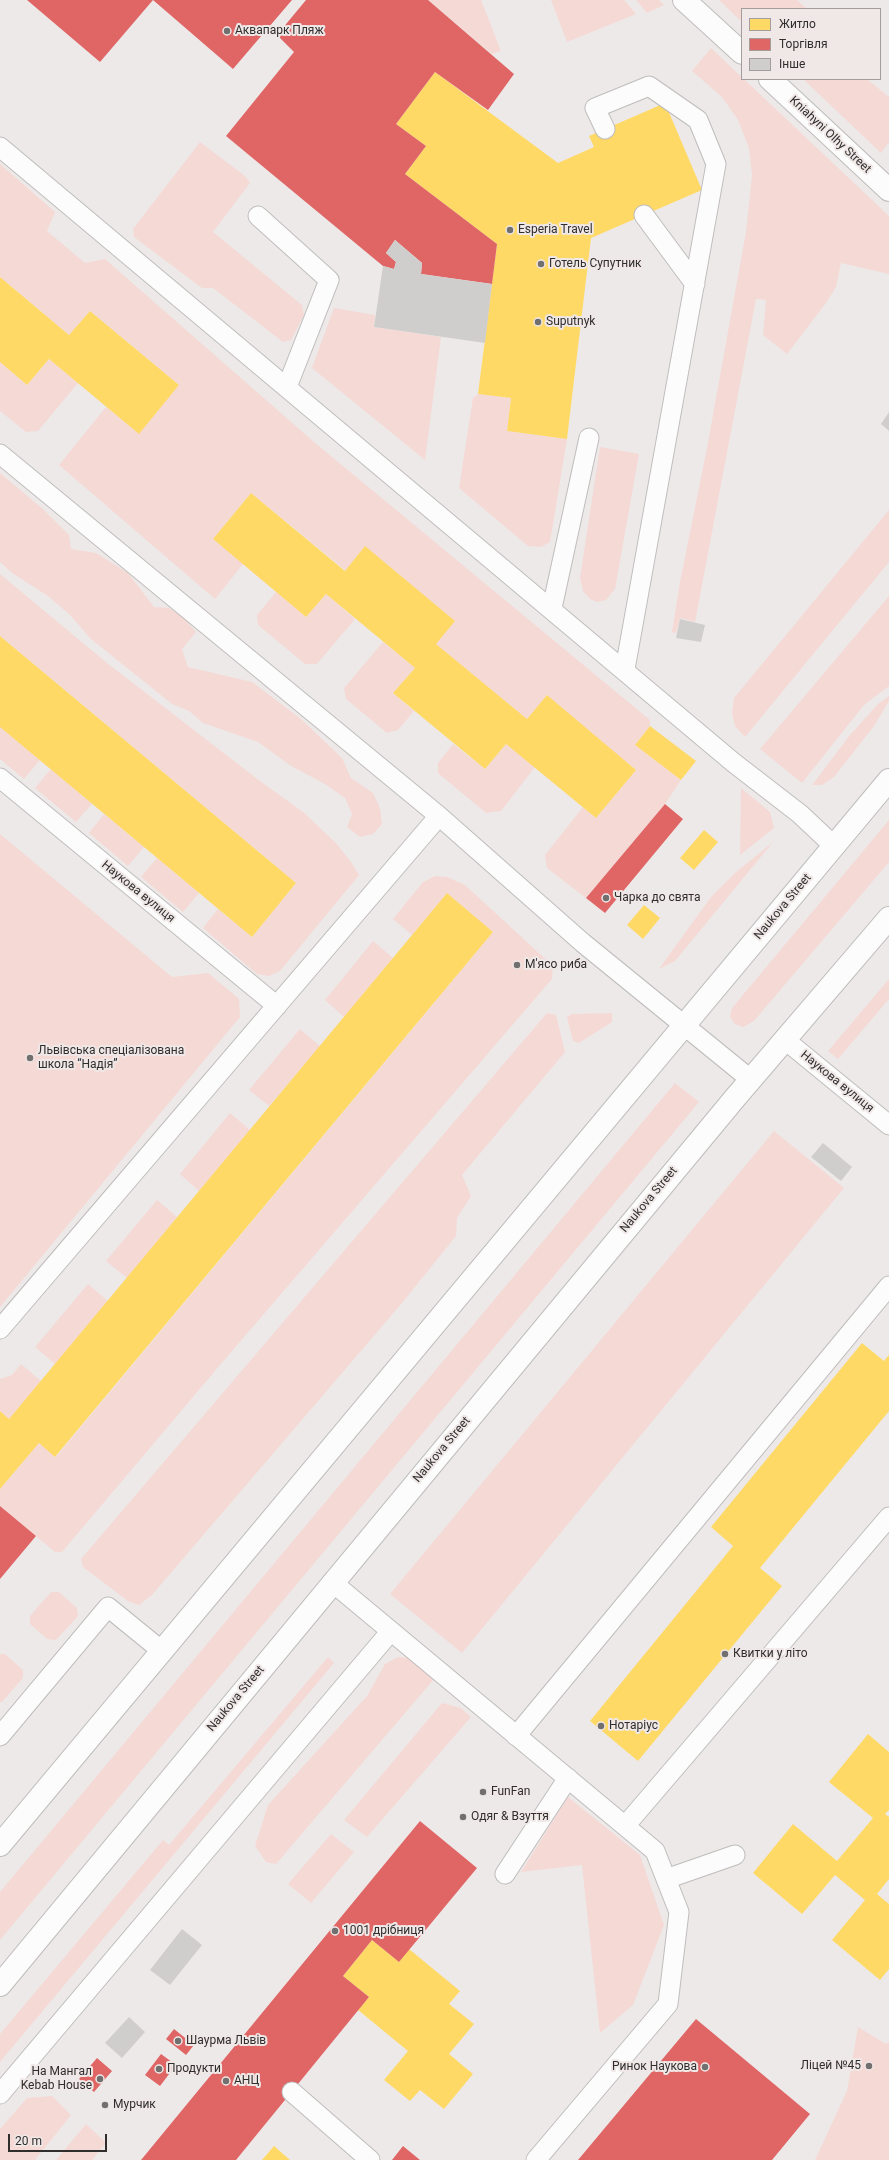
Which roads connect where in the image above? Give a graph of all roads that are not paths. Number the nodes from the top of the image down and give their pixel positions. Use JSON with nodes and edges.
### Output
{"nodes":[{"id":1,"x":684,"y":0,"type":"edge"},
{"id":2,"x":741,"y":52,"type":"edge"},
{"id":3,"x":771,"y":80,"type":"edge"},
{"id":4,"x":605,"y":129,"type":"dead end"},
{"id":5,"x":0,"y":147,"type":"edge"},
{"id":6,"x":889,"y":190,"type":"edge"},
{"id":7,"x":644,"y":215,"type":"dead end"},
{"id":8,"x":258,"y":216,"type":"dead end"},
{"id":9,"x":695,"y":284,"type":"junction"},
{"id":10,"x":287,"y":387,"type":"junction"},
{"id":11,"x":589,"y":438,"type":"dead end"},
{"id":12,"x":0,"y":454,"type":"edge"},
{"id":13,"x":552,"y":608,"type":"junction"},
{"id":14,"x":625,"y":669,"type":"junction"},
{"id":15,"x":0,"y":778,"type":"edge"},
{"id":16,"x":889,"y":780,"type":"edge"},
{"id":17,"x":438,"y":816,"type":"junction"},
{"id":18,"x":834,"y":846,"type":"junction"},
{"id":19,"x":889,"y":918,"type":"edge"},
{"id":20,"x":277,"y":1006,"type":"junction"},
{"id":21,"x":684,"y":1027,"type":"junction"},
{"id":22,"x":784,"y":1040,"type":"junction"},
{"id":23,"x":750,"y":1079,"type":"junction"},
{"id":24,"x":889,"y":1125,"type":"edge"},
{"id":25,"x":889,"y":1286,"type":"edge"},
{"id":26,"x":0,"y":1329,"type":"edge"},
{"id":27,"x":889,"y":1517,"type":"edge"},
{"id":28,"x":332,"y":1582,"type":"junction"},
{"id":29,"x":391,"y":1631,"type":"junction"},
{"id":30,"x":162,"y":1651,"type":"junction"},
{"id":31,"x":0,"y":1736,"type":"edge"},
{"id":32,"x":516,"y":1736,"type":"junction"},
{"id":33,"x":568,"y":1778,"type":"junction"},
{"id":34,"x":625,"y":1826,"type":"junction"},
{"id":35,"x":0,"y":1844,"type":"edge"},
{"id":36,"x":735,"y":1855,"type":"dead end"},
{"id":37,"x":505,"y":1874,"type":"dead end"},
{"id":38,"x":666,"y":1878,"type":"junction"},
{"id":39,"x":0,"y":1985,"type":"edge"},
{"id":40,"x":292,"y":2092,"type":"dead end"},
{"id":41,"x":0,"y":2094,"type":"edge"},
{"id":42,"x":370,"y":2160,"type":"edge"},
{"id":43,"x":536,"y":2160,"type":"edge"}],
"edges":[{"from":1,"to":2,"type":"main road"},
{"from":3,"to":6,"type":"main road","name":"Kniahyni Olhy Street"},
{"from":4,"to":9,"type":"lane"},
{"from":5,"to":10,"type":"lane"},
{"from":7,"to":9,"type":"lane"},
{"from":8,"to":10,"type":"lane"},
{"from":9,"to":14,"type":"lane"},
{"from":10,"to":13,"type":"lane"},
{"from":11,"to":13,"type":"lane"},
{"from":12,"to":17,"type":"lane"},
{"from":13,"to":14,"type":"lane"},
{"from":14,"to":18,"type":"lane"},
{"from":15,"to":20,"type":"lane","name":"Наукова вулиця"},
{"from":16,"to":18,"type":"main road","name":"Naukova Street"},
{"from":17,"to":20,"type":"lane"},
{"from":17,"to":21,"type":"lane"},
{"from":18,"to":21,"type":"main road","name":"Naukova Street"},
{"from":19,"to":22,"type":"main road","name":"Naukova Street"},
{"from":20,"to":26,"type":"lane"},
{"from":21,"to":23,"type":"lane"},
{"from":21,"to":30,"type":"main road","name":"Naukova Street"},
{"from":22,"to":23,"type":"main road","name":"Naukova Street"},
{"from":22,"to":24,"type":"lane","name":"Наукова вулиця"},
{"from":23,"to":28,"type":"main road","name":"Naukova Street"},
{"from":25,"to":32,"type":"lane"},
{"from":27,"to":34,"type":"lane"},
{"from":28,"to":29,"type":"lane"},
{"from":28,"to":39,"type":"main road","name":"Naukova Street"},
{"from":29,"to":32,"type":"lane"},
{"from":29,"to":41,"type":"lane"},
{"from":30,"to":31,"type":"lane"},
{"from":30,"to":35,"type":"main road","name":"Naukova Street"},
{"from":32,"to":33,"type":"lane"},
{"from":33,"to":34,"type":"lane"},
{"from":33,"to":37,"type":"lane"},
{"from":34,"to":38,"type":"lane"},
{"from":36,"to":38,"type":"lane"},
{"from":38,"to":43,"type":"lane"},
{"from":40,"to":42,"type":"lane"}]}
